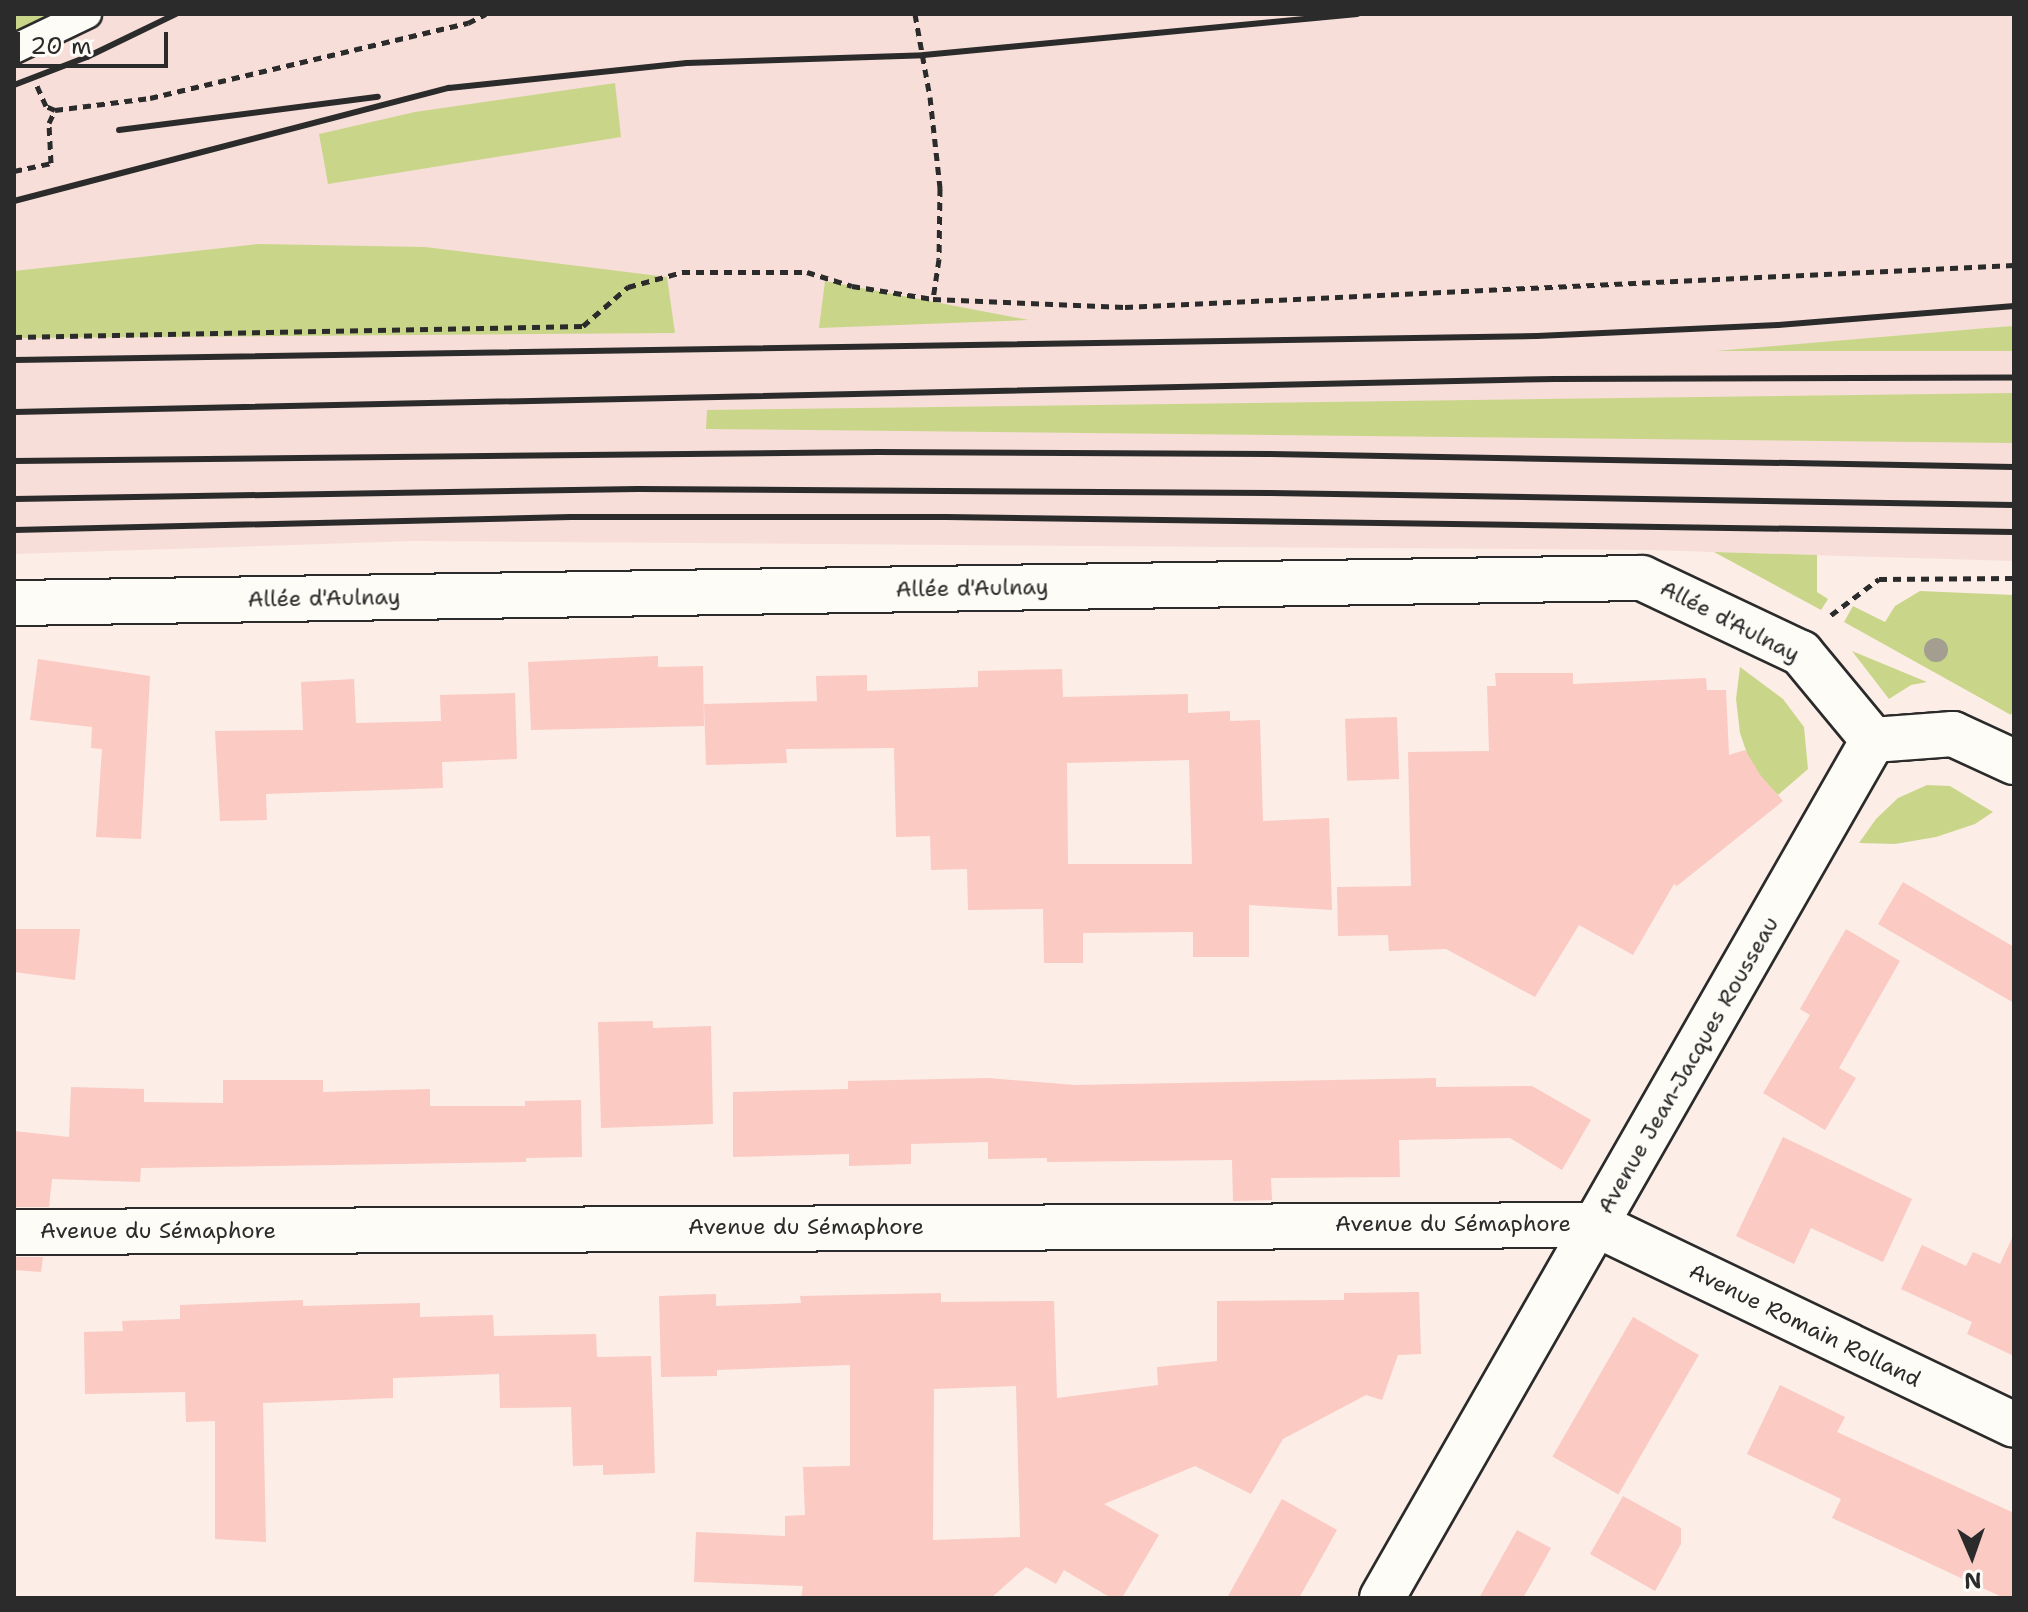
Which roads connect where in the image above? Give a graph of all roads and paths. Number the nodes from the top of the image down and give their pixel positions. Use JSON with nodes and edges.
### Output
{"nodes":[{"id":1,"x":87,"y":14,"type":"edge"},
{"id":2,"x":486,"y":14,"type":"edge"},
{"id":3,"x":915,"y":14,"type":"edge"},
{"id":4,"x":16,"y":49,"type":"edge"},
{"id":5,"x":55,"y":110,"type":"junction"},
{"id":6,"x":14,"y":171,"type":"edge"},
{"id":7,"x":2014,"y":265,"type":"edge"},
{"id":8,"x":933,"y":299,"type":"junction"},
{"id":9,"x":14,"y":337,"type":"edge"},
{"id":10,"x":2014,"y":578,"type":"edge"},
{"id":11,"x":14,"y":603,"type":"edge"},
{"id":12,"x":1801,"y":653,"type":"junction"},
{"id":13,"x":1873,"y":740,"type":"junction"},
{"id":14,"x":2006,"y":758,"type":"edge"},
{"id":15,"x":1597,"y":1225,"type":"junction"},
{"id":16,"x":14,"y":1232,"type":"edge"},
{"id":17,"x":2014,"y":1425,"type":"edge"},
{"id":18,"x":1382,"y":1598,"type":"edge"}],
"edges":[{"from":1,"to":4,"type":"lane"},
{"from":2,"to":5,"type":"path"},
{"from":3,"to":8,"type":"path"},
{"from":4,"to":5,"type":"path"},
{"from":5,"to":6,"type":"path"},
{"from":7,"to":8,"type":"path"},
{"from":8,"to":9,"type":"path"},
{"from":10,"to":12,"type":"path"},
{"from":11,"to":12,"type":"street","name":"Allée d'Aulnay"},
{"from":12,"to":13,"type":"street","name":"Allée d'Aulnay"},
{"from":13,"to":14,"type":"street"},
{"from":13,"to":15,"type":"street","name":"Avenue Jean-Jacques Rousseau"},
{"from":15,"to":16,"type":"street","name":"Avenue du Sémaphore"},
{"from":15,"to":17,"type":"street","name":"Avenue Romain Rolland"},
{"from":15,"to":18,"type":"street","name":"Avenue Jean-Jacques Rousseau"}]}
